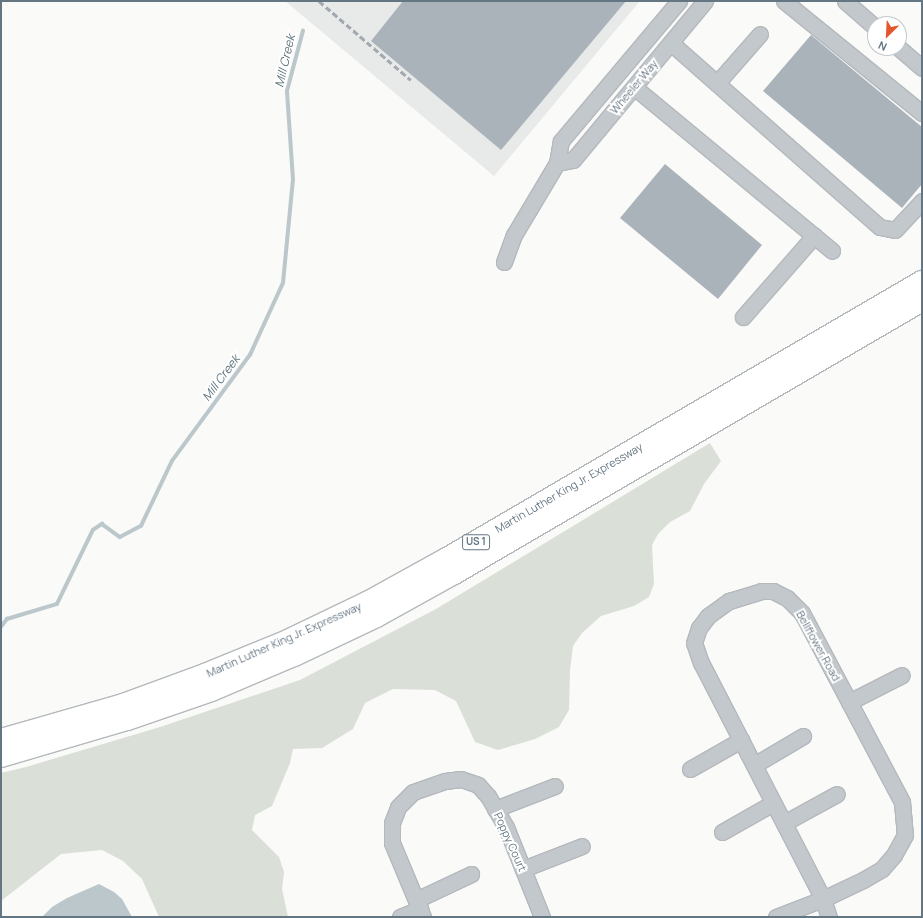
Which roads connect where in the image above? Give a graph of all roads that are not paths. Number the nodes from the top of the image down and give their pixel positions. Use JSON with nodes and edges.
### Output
{"nodes":[{"id":1,"x":679,"y":1,"type":"edge"},
{"id":2,"x":705,"y":1,"type":"edge"},
{"id":3,"x":784,"y":1,"type":"edge"},
{"id":4,"x":845,"y":1,"type":"edge"},
{"id":5,"x":867,"y":20,"type":"edge"},
{"id":6,"x":760,"y":34,"type":"dead end"},
{"id":7,"x":671,"y":43,"type":"junction"},
{"id":8,"x":907,"y":55,"type":"edge"},
{"id":9,"x":922,"y":68,"type":"edge"},
{"id":10,"x":717,"y":83,"type":"junction"},
{"id":11,"x":634,"y":87,"type":"junction"},
{"id":12,"x":922,"y":113,"type":"edge"},
{"id":13,"x":557,"y":163,"type":"junction"},
{"id":14,"x":922,"y":201,"type":"edge"},
{"id":15,"x":814,"y":236,"type":"junction"},
{"id":16,"x":832,"y":251,"type":"dead end"},
{"id":17,"x":504,"y":262,"type":"dead end"},
{"id":18,"x":922,"y":282,"type":"edge"},
{"id":19,"x":922,"y":300,"type":"edge"},
{"id":20,"x":743,"y":317,"type":"dead end"},
{"id":21,"x":902,"y":675,"type":"dead end"},
{"id":22,"x":849,"y":702,"type":"junction"},
{"id":23,"x":803,"y":736,"type":"dead end"},
{"id":24,"x":1,"y":740,"type":"edge"},
{"id":25,"x":741,"y":740,"type":"junction"},
{"id":26,"x":1,"y":756,"type":"edge"},
{"id":27,"x":754,"y":764,"type":"junction"},
{"id":28,"x":690,"y":768,"type":"dead end"},
{"id":29,"x":555,"y":786,"type":"dead end"},
{"id":30,"x":837,"y":794,"type":"dead end"},
{"id":31,"x":774,"y":803,"type":"junction"},
{"id":32,"x":495,"y":808,"type":"junction"},
{"id":33,"x":784,"y":823,"type":"junction"},
{"id":34,"x":722,"y":832,"type":"dead end"},
{"id":35,"x":582,"y":846,"type":"dead end"},
{"id":36,"x":523,"y":869,"type":"junction"},
{"id":37,"x":471,"y":874,"type":"dead end"},
{"id":38,"x":823,"y":899,"type":"junction"},
{"id":39,"x":420,"y":909,"type":"edge"},
{"id":40,"x":400,"y":917,"type":"edge"},
{"id":41,"x":542,"y":917,"type":"edge"},
{"id":42,"x":776,"y":917,"type":"edge"},
{"id":43,"x":829,"y":917,"type":"edge"}],
"edges":[{"from":1,"to":13,"type":"street","name":"Wheeler Way"},
{"from":2,"to":7,"type":"street","name":"Wheeler Way"},
{"from":3,"to":12,"type":"street"},
{"from":4,"to":5,"type":"street"},
{"from":6,"to":10,"type":"street"},
{"from":7,"to":10,"type":"street"},
{"from":7,"to":11,"type":"street","name":"Wheeler Way"},
{"from":8,"to":9,"type":"street"},
{"from":10,"to":14,"type":"street"},
{"from":11,"to":13,"type":"street","name":"Wheeler Way"},
{"from":11,"to":15,"type":"street"},
{"from":13,"to":17,"type":"street","name":"Wheeler Way"},
{"from":15,"to":16,"type":"street"},
{"from":15,"to":20,"type":"street"},
{"from":18,"to":24,"type":"highway","name":"Martin Luther King Jr. Expressway","number":"US 1"},
{"from":19,"to":26,"type":"highway","name":"Martin Luther King Jr. Expressway","number":"US 1"},
{"from":21,"to":22,"type":"street"},
{"from":22,"to":25,"type":"street","name":"Bellflower Road"},
{"from":22,"to":38,"type":"street","name":"Bellflower Road"},
{"from":23,"to":27,"type":"street"},
{"from":25,"to":27,"type":"street","name":"Bellflower Road"},
{"from":25,"to":28,"type":"street"},
{"from":27,"to":31,"type":"street","name":"Bellflower Road"},
{"from":29,"to":32,"type":"street"},
{"from":30,"to":33,"type":"street"},
{"from":31,"to":33,"type":"street","name":"Bellflower Road"},
{"from":31,"to":34,"type":"street"},
{"from":32,"to":36,"type":"street","name":"Poppy Court"},
{"from":32,"to":39,"type":"street","name":"Poppy Court"},
{"from":33,"to":38,"type":"street","name":"Bellflower Road"},
{"from":35,"to":36,"type":"street"},
{"from":36,"to":41,"type":"street","name":"Poppy Court"},
{"from":37,"to":39,"type":"street"},
{"from":38,"to":42,"type":"street","name":"Bellflower Road"},
{"from":38,"to":43,"type":"street"},
{"from":39,"to":40,"type":"street"}]}
